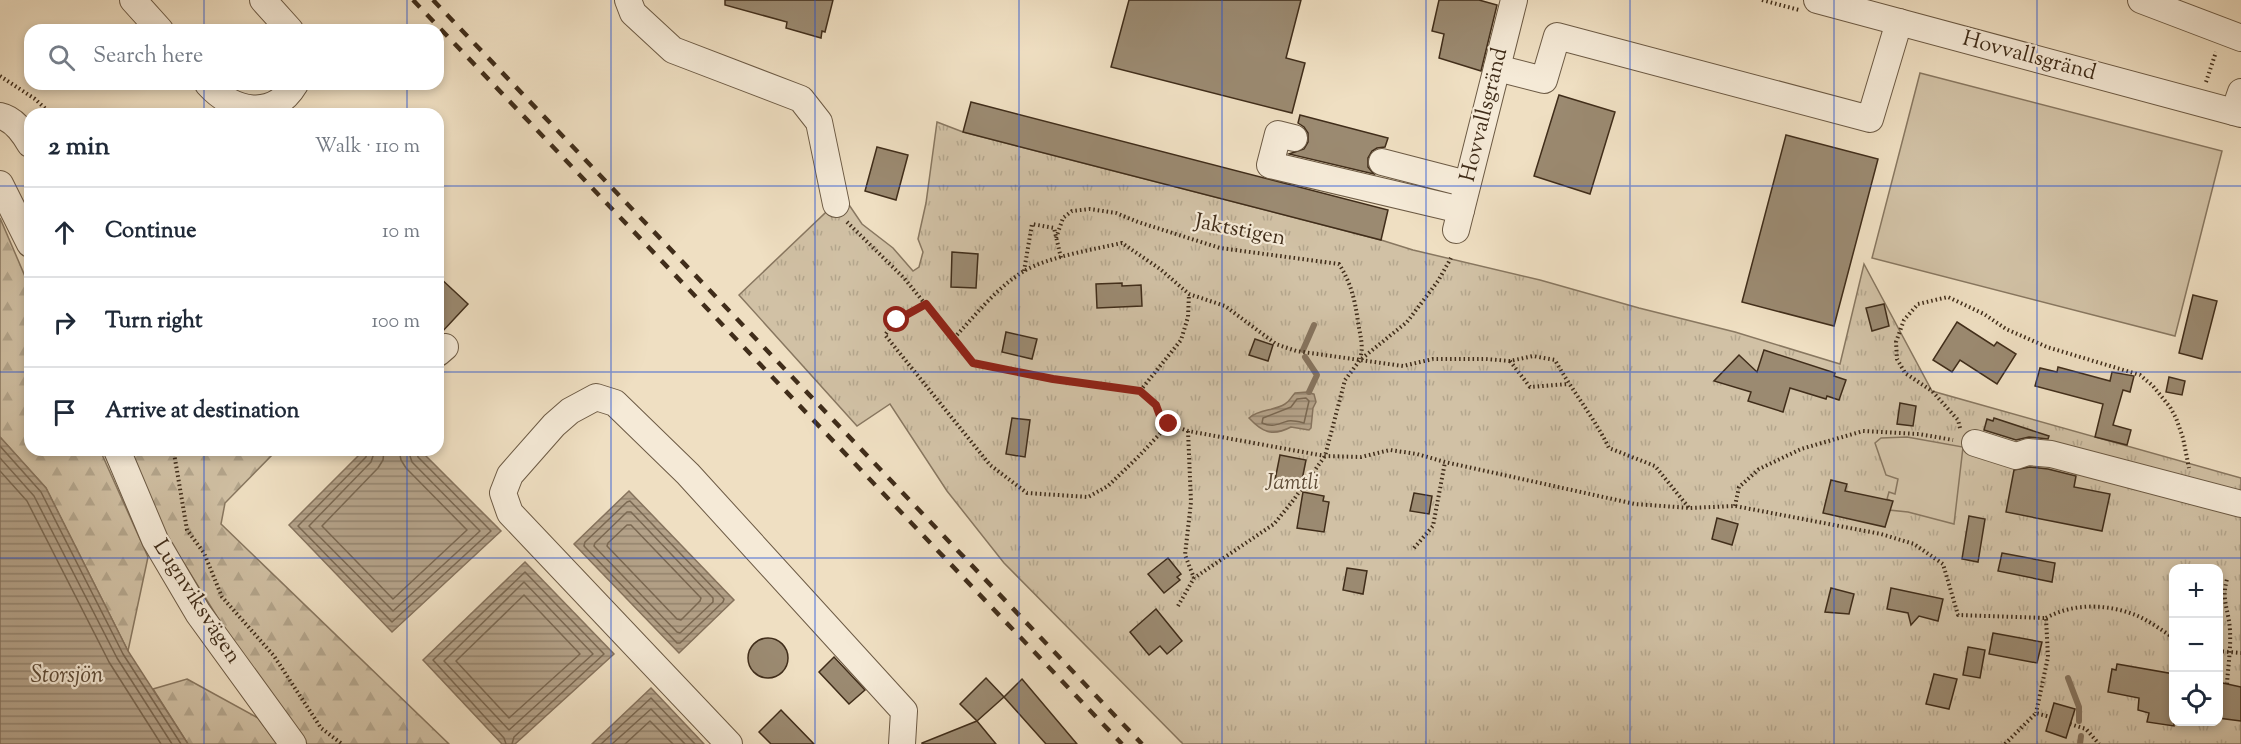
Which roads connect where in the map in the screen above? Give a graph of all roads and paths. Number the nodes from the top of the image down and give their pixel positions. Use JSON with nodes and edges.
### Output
{"nodes":[{"id":1,"x":133,"y":0,"type":"edge"},
{"id":2,"x":263,"y":0,"type":"edge"},
{"id":3,"x":628,"y":0,"type":"edge"},
{"id":4,"x":1514,"y":0,"type":"edge"},
{"id":5,"x":1817,"y":0,"type":"edge"},
{"id":6,"x":2141,"y":0,"type":"edge"},
{"id":7,"x":1899,"y":22,"type":"junction"},
{"id":8,"x":155,"y":24,"type":"edge"},
{"id":9,"x":285,"y":24,"type":"edge"},
{"id":10,"x":2234,"y":35,"type":"edge"},
{"id":11,"x":1497,"y":68,"type":"junction"},
{"id":12,"x":0,"y":76,"type":"edge"},
{"id":13,"x":213,"y":90,"type":"edge"},
{"id":14,"x":292,"y":90,"type":"edge"},
{"id":15,"x":2200,"y":103,"type":"junction"},
{"id":16,"x":2239,"y":106,"type":"edge"},
{"id":17,"x":45,"y":108,"type":"edge"},
{"id":18,"x":241,"y":108,"type":"edge"},
{"id":19,"x":241,"y":108,"type":"edge"},
{"id":20,"x":0,"y":116,"type":"edge"},
{"id":21,"x":24,"y":134,"type":"edge"},
{"id":22,"x":1294,"y":138,"type":"dead end"},
{"id":23,"x":1382,"y":162,"type":"dead end"},
{"id":24,"x":0,"y":184,"type":"edge"},
{"id":25,"x":1467,"y":184,"type":"junction"},
{"id":26,"x":836,"y":204,"type":"joint"},
{"id":27,"x":24,"y":226,"type":"edge"},
{"id":28,"x":1056,"y":238,"type":"junction"},
{"id":29,"x":1060,"y":258,"type":"junction"},
{"id":30,"x":1451,"y":258,"type":"dead end"},
{"id":31,"x":1024,"y":271,"type":"junction"},
{"id":32,"x":1189,"y":294,"type":"junction"},
{"id":33,"x":926,"y":304,"type":"junction"},
{"id":34,"x":954,"y":338,"type":"junction"},
{"id":35,"x":1360,"y":360,"type":"junction"},
{"id":36,"x":1510,"y":361,"type":"junction"},
{"id":37,"x":1568,"y":384,"type":"junction"},
{"id":38,"x":1140,"y":391,"type":"junction"},
{"id":39,"x":1169,"y":424,"type":"junction"},
{"id":40,"x":1188,"y":431,"type":"junction"},
{"id":41,"x":1966,"y":442,"type":"junction"},
{"id":42,"x":120,"y":456,"type":"edge"},
{"id":43,"x":175,"y":456,"type":"edge"},
{"id":44,"x":1325,"y":456,"type":"junction"},
{"id":45,"x":1444,"y":462,"type":"junction"},
{"id":46,"x":2198,"y":473,"type":"dead end"},
{"id":47,"x":2241,"y":504,"type":"edge"},
{"id":48,"x":1735,"y":506,"type":"junction"},
{"id":49,"x":1690,"y":508,"type":"junction"},
{"id":50,"x":1414,"y":548,"type":"dead end"},
{"id":51,"x":1194,"y":578,"type":"junction"},
{"id":52,"x":2227,"y":579,"type":"dead end"},
{"id":53,"x":1178,"y":606,"type":"dead end"},
{"id":54,"x":2046,"y":618,"type":"junction"},
{"id":55,"x":2169,"y":635,"type":"edge"},
{"id":56,"x":2223,"y":652,"type":"edge"},
{"id":57,"x":2230,"y":653,"type":"junction"},
{"id":58,"x":2241,"y":653,"type":"edge"},
{"id":59,"x":2227,"y":684,"type":"dead end"},
{"id":60,"x":2036,"y":713,"type":"junction"},
{"id":61,"x":2050,"y":717,"type":"dead end"},
{"id":62,"x":2070,"y":724,"type":"dead end"},
{"id":63,"x":293,"y":744,"type":"edge"},
{"id":64,"x":342,"y":744,"type":"edge"},
{"id":65,"x":729,"y":744,"type":"edge"},
{"id":66,"x":902,"y":744,"type":"edge"},
{"id":67,"x":2006,"y":744,"type":"edge"},
{"id":68,"x":2099,"y":744,"type":"edge"}],
"edges":[{"from":1,"to":8,"type":"street"},
{"from":2,"to":9,"type":"street"},
{"from":3,"to":26,"type":"street"},
{"from":4,"to":11,"type":"street","name":"Hovvallsgränd"},
{"from":5,"to":7,"type":"street","name":"Hovvallsgränd"},
{"from":6,"to":10,"type":"street"},
{"from":7,"to":11,"type":"street"},
{"from":7,"to":15,"type":"street","name":"Hovvallsgränd"},
{"from":10,"to":15,"type":"path"},
{"from":11,"to":25,"type":"street","name":"Hovvallsgränd"},
{"from":12,"to":17,"type":"path"},
{"from":13,"to":19,"type":"street"},
{"from":14,"to":18,"type":"street"},
{"from":15,"to":16,"type":"street","name":"Hovvallsgränd"},
{"from":20,"to":21,"type":"street"},
{"from":22,"to":25,"type":"street","name":"Hovvallsgränd"},
{"from":23,"to":25,"type":"street"},
{"from":24,"to":27,"type":"street"},
{"from":26,"to":33,"type":"path"},
{"from":28,"to":29,"type":"path"},
{"from":28,"to":31,"type":"path"},
{"from":28,"to":35,"type":"path","name":"Jaktstigen"},
{"from":29,"to":31,"type":"path"},
{"from":29,"to":32,"type":"path"},
{"from":30,"to":35,"type":"path"},
{"from":31,"to":34,"type":"path"},
{"from":32,"to":35,"type":"path"},
{"from":32,"to":38,"type":"path"},
{"from":33,"to":34,"type":"path"},
{"from":33,"to":39,"type":"path"},
{"from":34,"to":38,"type":"path"},
{"from":35,"to":36,"type":"path"},
{"from":35,"to":44,"type":"path"},
{"from":36,"to":37,"type":"path"},
{"from":36,"to":37,"type":"path"},
{"from":37,"to":49,"type":"path"},
{"from":38,"to":39,"type":"path"},
{"from":39,"to":40,"type":"path"},
{"from":40,"to":44,"type":"path"},
{"from":40,"to":51,"type":"path"},
{"from":41,"to":46,"type":"path"},
{"from":41,"to":47,"type":"street"},
{"from":41,"to":48,"type":"path"},
{"from":42,"to":63,"type":"street","name":"Lugnviksvägen"},
{"from":43,"to":64,"type":"path"},
{"from":44,"to":45,"type":"path"},
{"from":44,"to":51,"type":"path"},
{"from":45,"to":49,"type":"path"},
{"from":45,"to":50,"type":"path"},
{"from":48,"to":49,"type":"path"},
{"from":48,"to":54,"type":"path"},
{"from":51,"to":53,"type":"path"},
{"from":52,"to":57,"type":"path"},
{"from":54,"to":55,"type":"path"},
{"from":54,"to":60,"type":"path"},
{"from":56,"to":57,"type":"path"},
{"from":57,"to":58,"type":"path"},
{"from":57,"to":59,"type":"path"},
{"from":60,"to":61,"type":"path"},
{"from":60,"to":67,"type":"path"},
{"from":62,"to":68,"type":"path"},
{"from":65,"to":66,"type":"street"}]}
